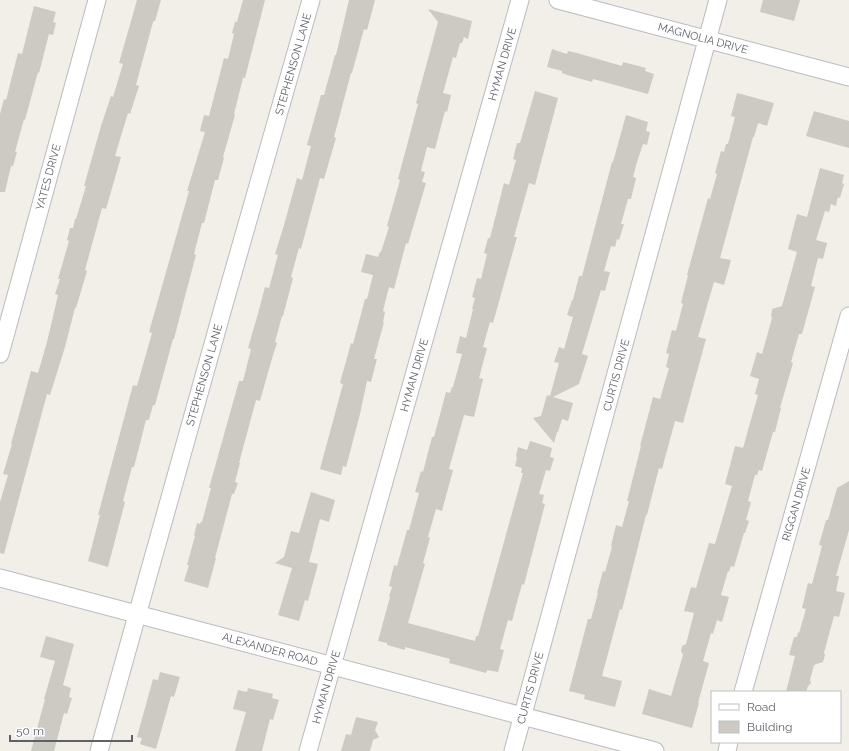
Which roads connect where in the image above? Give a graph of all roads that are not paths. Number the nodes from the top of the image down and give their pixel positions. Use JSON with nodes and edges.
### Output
{"nodes":[{"id":1,"x":97,"y":0,"type":"edge"},
{"id":2,"x":311,"y":0,"type":"edge"},
{"id":3,"x":520,"y":0,"type":"edge"},
{"id":4,"x":558,"y":0,"type":"edge"},
{"id":5,"x":718,"y":0,"type":"edge"},
{"id":6,"x":707,"y":39,"type":"junction"},
{"id":7,"x":849,"y":77,"type":"edge"},
{"id":8,"x":849,"y":316,"type":"edge"},
{"id":9,"x":0,"y":354,"type":"edge"},
{"id":10,"x":0,"y":578,"type":"edge"},
{"id":11,"x":137,"y":614,"type":"junction"},
{"id":12,"x":332,"y":666,"type":"junction"},
{"id":13,"x":743,"y":691,"type":"edge"},
{"id":14,"x":523,"y":716,"type":"junction"},
{"id":15,"x":99,"y":751,"type":"edge"},
{"id":16,"x":308,"y":751,"type":"edge"},
{"id":17,"x":513,"y":751,"type":"edge"},
{"id":18,"x":656,"y":751,"type":"edge"}],
"edges":[{"from":1,"to":9,"type":"street","name":"YATES DRIVE"},
{"from":2,"to":11,"type":"street","name":"STEPHENSON LANE"},
{"from":3,"to":12,"type":"street","name":"HYMAN DRIVE"},
{"from":4,"to":6,"type":"street","name":"MAGNOLIA DRIVE"},
{"from":5,"to":6,"type":"street","name":"CURTIS DRIVE"},
{"from":6,"to":7,"type":"street","name":"MAGNOLIA DRIVE"},
{"from":6,"to":14,"type":"street","name":"CURTIS DRIVE"},
{"from":8,"to":13,"type":"street","name":"RIGGAN DRIVE"},
{"from":10,"to":11,"type":"street","name":"ALEXANDER ROAD"},
{"from":11,"to":12,"type":"street","name":"ALEXANDER ROAD"},
{"from":11,"to":15,"type":"street","name":"STEPHENSON LANE"},
{"from":12,"to":14,"type":"street","name":"ALEXANDER ROAD"},
{"from":12,"to":16,"type":"street","name":"HYMAN DRIVE"},
{"from":14,"to":17,"type":"street","name":"CURTIS DRIVE"},
{"from":14,"to":18,"type":"street","name":"ALEXANDER ROAD"}]}
